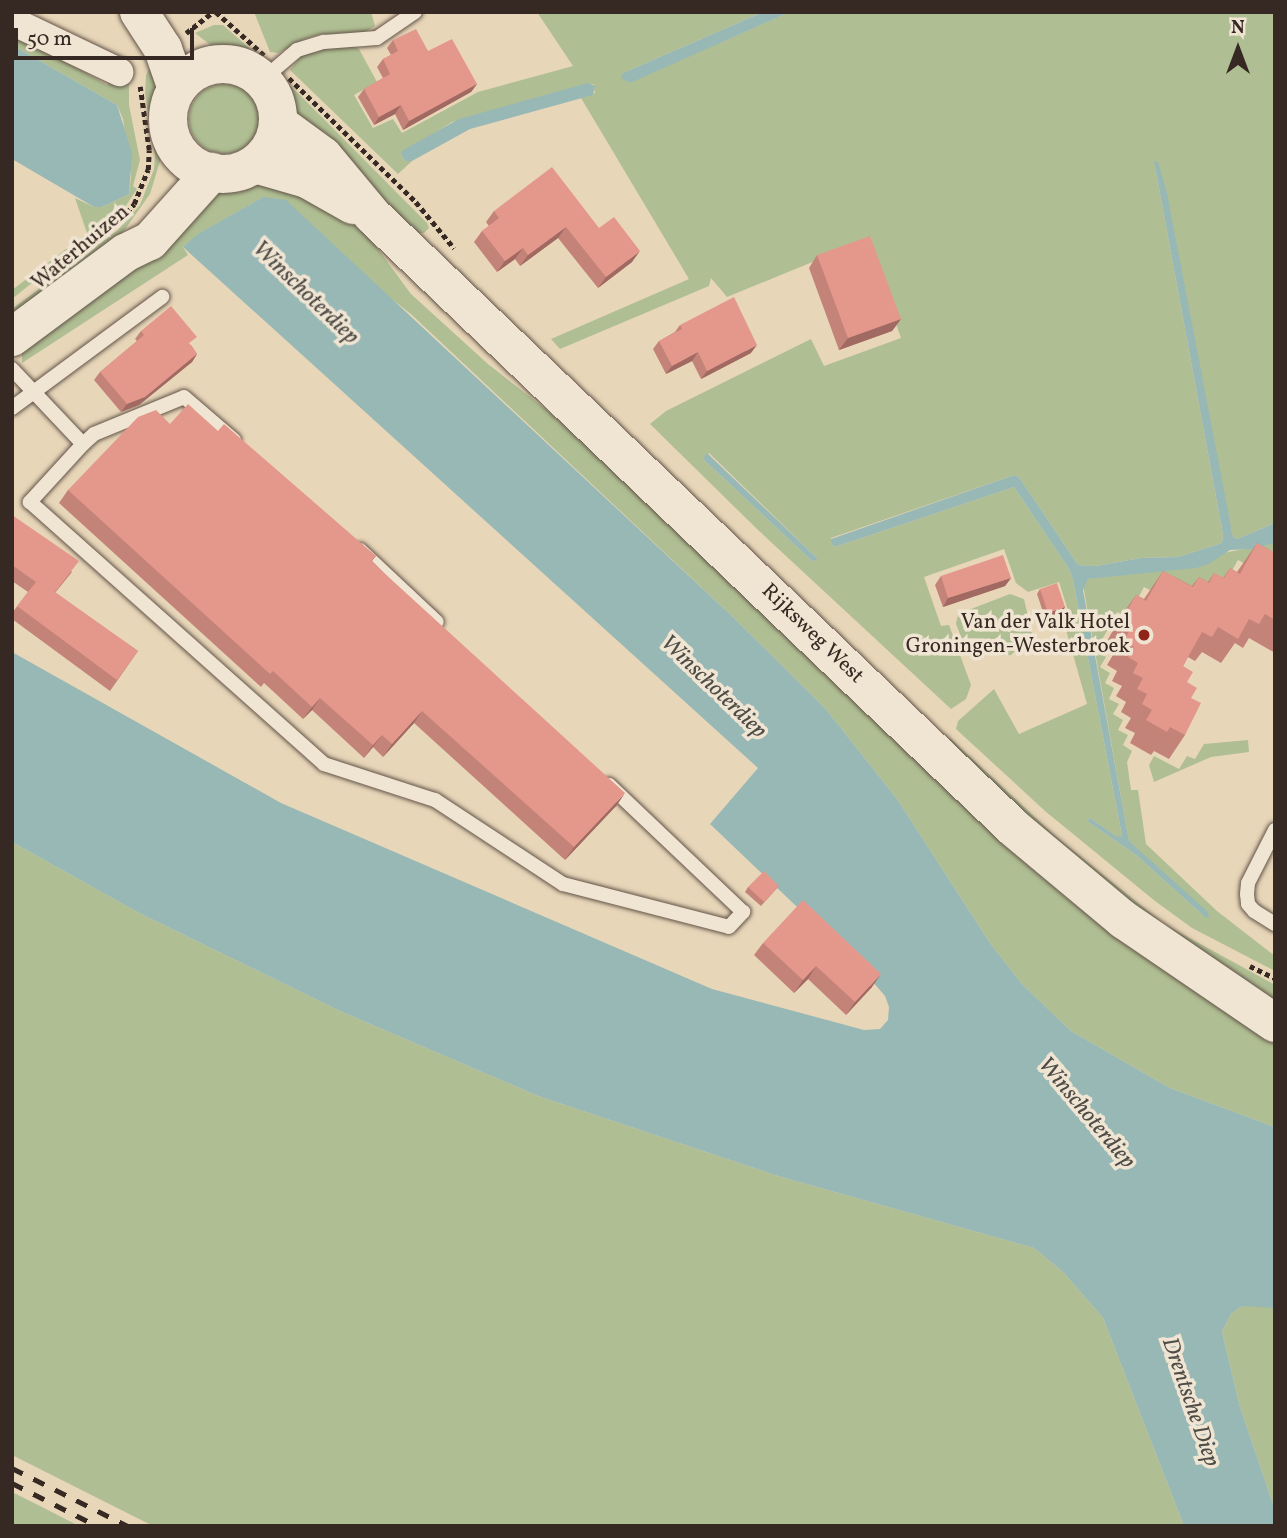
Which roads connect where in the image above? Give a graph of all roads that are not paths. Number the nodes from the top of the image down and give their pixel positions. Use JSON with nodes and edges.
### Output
{"nodes":[{"id":1,"x":139,"y":12,"type":"edge"},
{"id":2,"x":415,"y":12,"type":"edge"},
{"id":3,"x":12,"y":22,"type":"edge"},
{"id":4,"x":182,"y":27,"type":"edge"},
{"id":5,"x":216,"y":65,"type":"junction"},
{"id":6,"x":119,"y":72,"type":"dead end"},
{"id":7,"x":262,"y":80,"type":"junction"},
{"id":8,"x":177,"y":89,"type":"junction"},
{"id":9,"x":278,"y":123,"type":"junction"},
{"id":10,"x":175,"y":146,"type":"junction"},
{"id":11,"x":255,"y":164,"type":"junction"},
{"id":12,"x":212,"y":172,"type":"junction"},
{"id":13,"x":373,"y":216,"type":"junction"},
{"id":14,"x":122,"y":237,"type":"junction"},
{"id":15,"x":162,"y":297,"type":"dead end"},
{"id":16,"x":12,"y":337,"type":"edge"},
{"id":17,"x":12,"y":369,"type":"edge"},
{"id":18,"x":35,"y":393,"type":"junction"},
{"id":19,"x":12,"y":408,"type":"edge"},
{"id":20,"x":83,"y":444,"type":"junction"},
{"id":21,"x":244,"y":450,"type":"edge"},
{"id":22,"x":346,"y":537,"type":"edge"},
{"id":23,"x":446,"y":630,"type":"edge"},
{"id":24,"x":594,"y":771,"type":"edge"},
{"id":25,"x":1275,"y":830,"type":"edge"},
{"id":26,"x":1275,"y":924,"type":"edge"},
{"id":27,"x":1275,"y":1023,"type":"edge"}],
"edges":[{"from":1,"to":4,"type":"main road"},
{"from":2,"to":7,"type":"lane"},
{"from":3,"to":6,"type":"street"},
{"from":4,"to":5,"type":"main road"},
{"from":4,"to":8,"type":"main road"},
{"from":5,"to":7,"type":"main road"},
{"from":5,"to":8,"type":"main road"},
{"from":7,"to":9,"type":"main road"},
{"from":8,"to":10,"type":"main road"},
{"from":9,"to":11,"type":"main road"},
{"from":9,"to":13,"type":"main road","name":"Rijksweg West"},
{"from":10,"to":12,"type":"main road"},
{"from":10,"to":14,"type":"main road","name":"Waterhuizen"},
{"from":11,"to":12,"type":"main road"},
{"from":11,"to":13,"type":"main road","name":"Rijksweg West"},
{"from":12,"to":14,"type":"main road","name":"Waterhuizen"},
{"from":13,"to":27,"type":"main road","name":"Rijksweg West"},
{"from":14,"to":16,"type":"main road","name":"Waterhuizen"},
{"from":15,"to":18,"type":"lane"},
{"from":17,"to":18,"type":"lane"},
{"from":18,"to":19,"type":"lane"},
{"from":18,"to":20,"type":"lane"},
{"from":20,"to":21,"type":"lane"},
{"from":20,"to":24,"type":"lane"},
{"from":22,"to":23,"type":"lane"},
{"from":25,"to":26,"type":"lane"}]}
